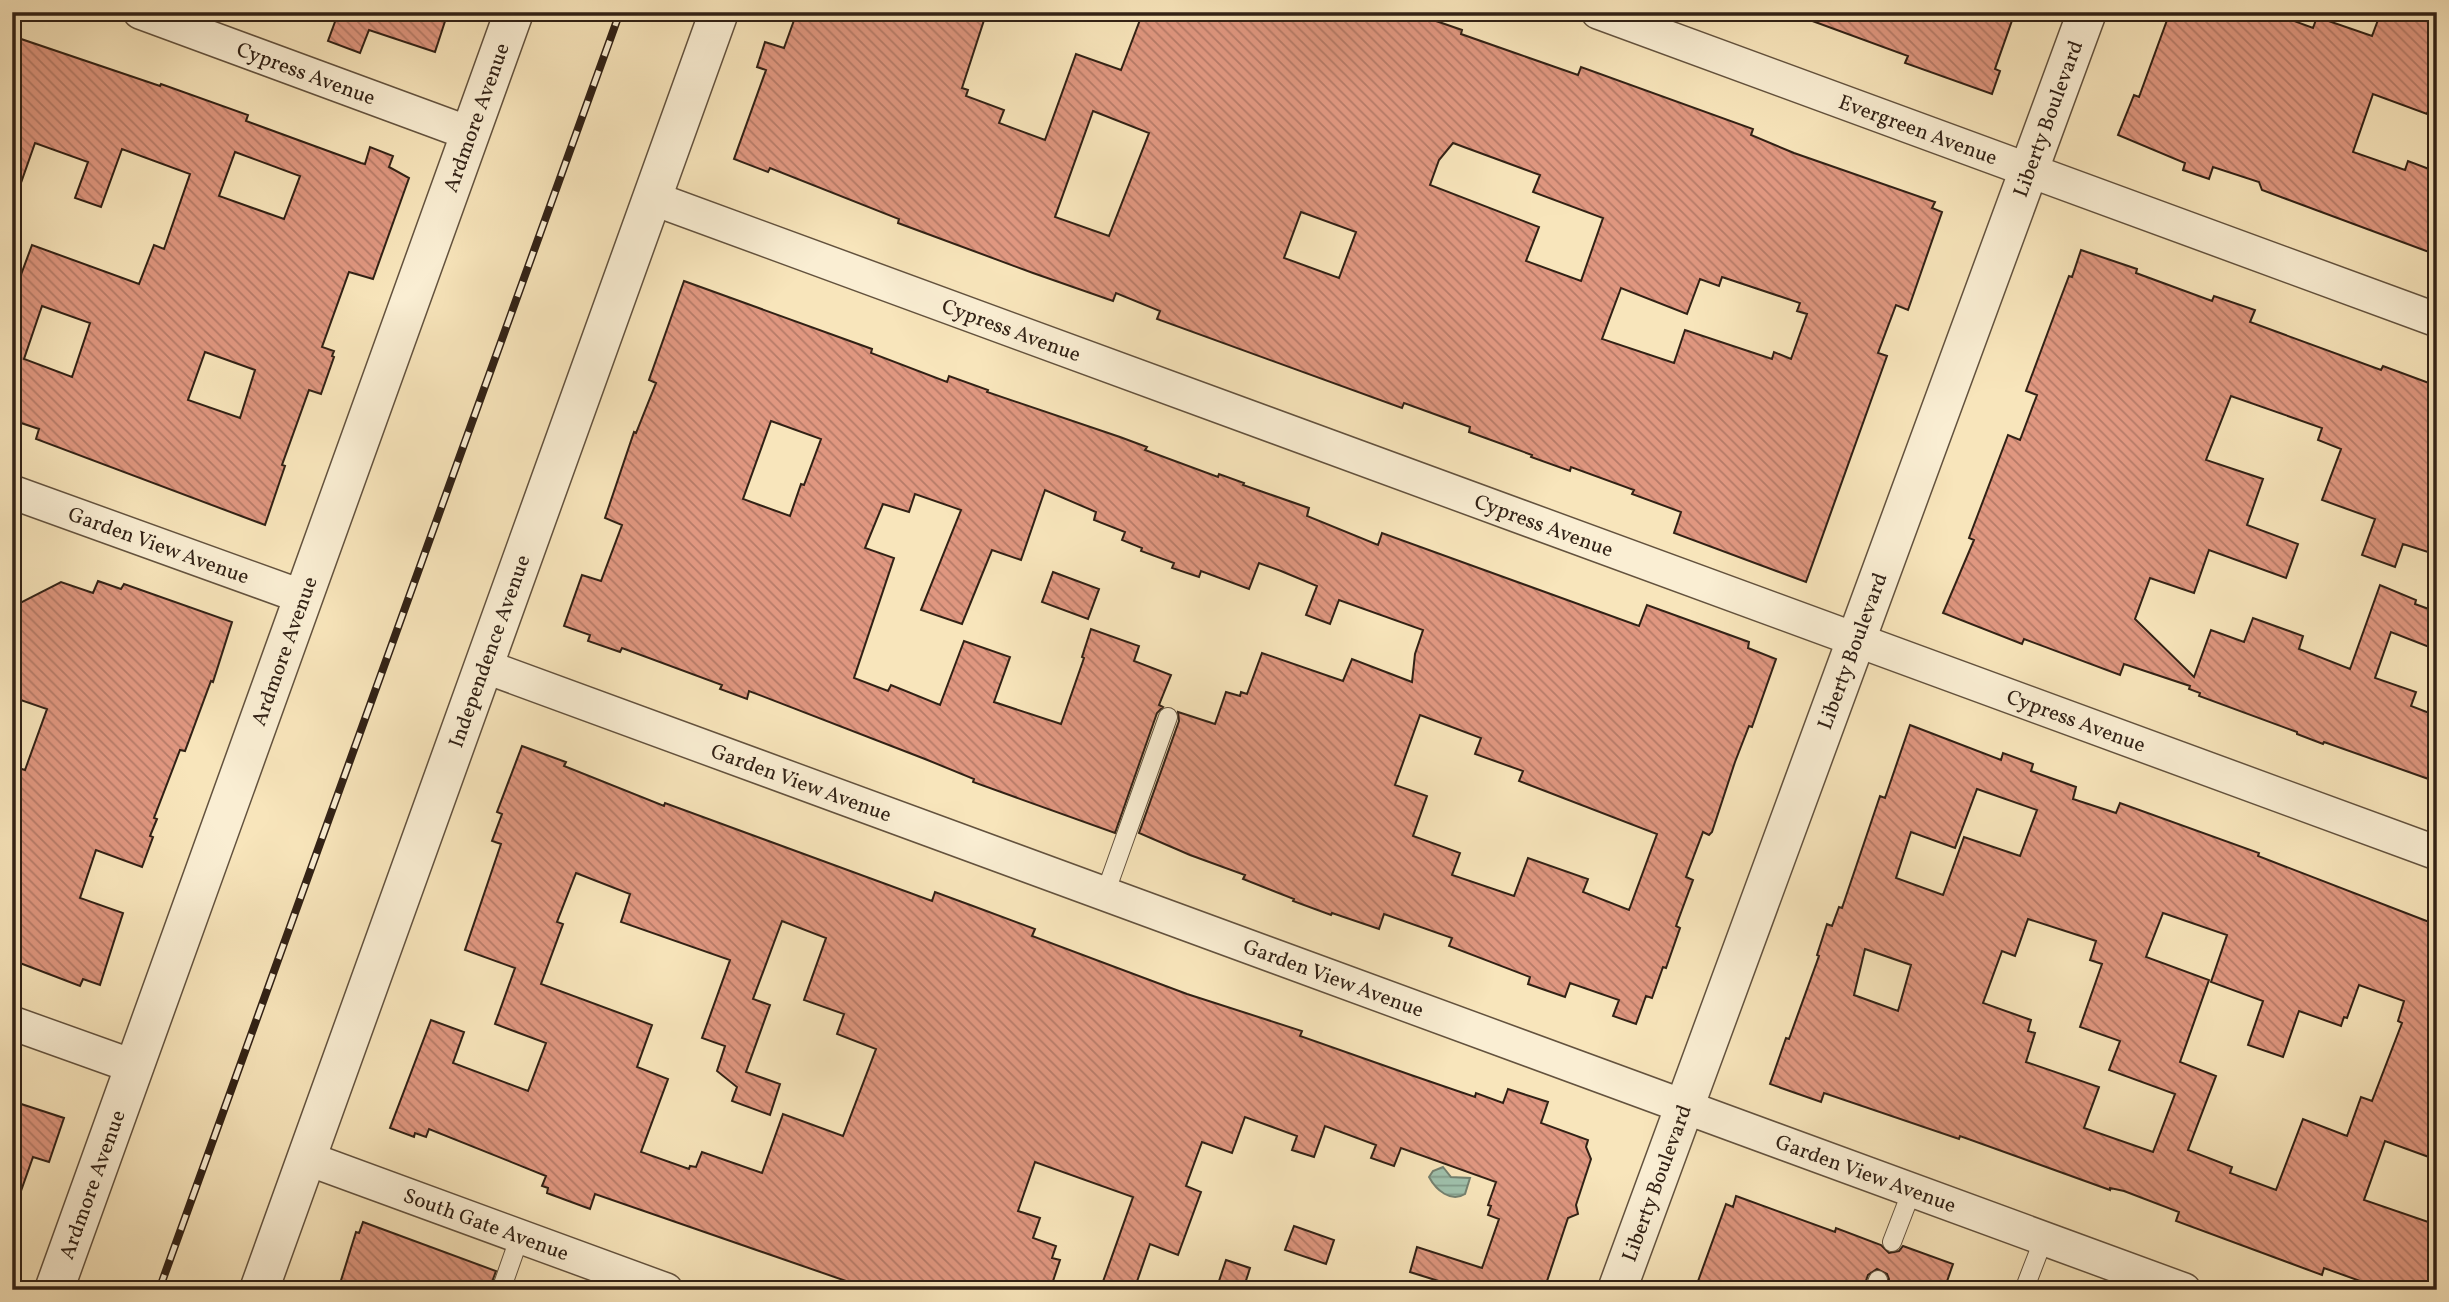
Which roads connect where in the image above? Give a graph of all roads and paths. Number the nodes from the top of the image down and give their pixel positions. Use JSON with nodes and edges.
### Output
{"nodes":[{"id":1,"x":140,"y":12,"type":"edge"},
{"id":2,"x":514,"y":12,"type":"edge"},
{"id":3,"x":719,"y":12,"type":"edge"},
{"id":4,"x":1598,"y":12,"type":"edge"},
{"id":5,"x":2087,"y":12,"type":"edge"},
{"id":6,"x":471,"y":134,"type":"junction"},
{"id":7,"x":2029,"y":170,"type":"junction"},
{"id":8,"x":652,"y":198,"type":"junction"},
{"id":9,"x":2437,"y":320,"type":"edge"},
{"id":10,"x":12,"y":492,"type":"edge"},
{"id":11,"x":303,"y":597,"type":"junction"},
{"id":12,"x":1856,"y":640,"type":"junction"},
{"id":13,"x":484,"y":666,"type":"junction"},
{"id":14,"x":1168,"y":717,"type":"dead end"},
{"id":15,"x":2437,"y":853,"type":"edge"},
{"id":16,"x":1105,"y":894,"type":"junction"},
{"id":17,"x":12,"y":1023,"type":"edge"},
{"id":18,"x":135,"y":1067,"type":"junction"},
{"id":19,"x":1684,"y":1106,"type":"junction"},
{"id":20,"x":306,"y":1158,"type":"junction"},
{"id":21,"x":1912,"y":1190,"type":"junction"},
{"id":22,"x":520,"y":1236,"type":"junction"},
{"id":23,"x":2043,"y":1238,"type":"junction"},
{"id":24,"x":1892,"y":1242,"type":"dead end"},
{"id":25,"x":54,"y":1290,"type":"edge"},
{"id":26,"x":259,"y":1290,"type":"edge"},
{"id":27,"x":500,"y":1290,"type":"edge"},
{"id":28,"x":666,"y":1290,"type":"edge"},
{"id":29,"x":1617,"y":1290,"type":"edge"},
{"id":30,"x":2024,"y":1290,"type":"edge"},
{"id":31,"x":2184,"y":1290,"type":"edge"}],
"edges":[{"from":1,"to":6,"type":"street","name":"Cypress Avenue"},
{"from":2,"to":6,"type":"street","name":"Ardmore Avenue"},
{"from":3,"to":8,"type":"street","name":"Independence Avenue"},
{"from":4,"to":7,"type":"street","name":"Evergreen Avenue"},
{"from":5,"to":7,"type":"street","name":"Liberty Boulevard"},
{"from":6,"to":11,"type":"street","name":"Ardmore Avenue"},
{"from":7,"to":9,"type":"street","name":"Evergreen Avenue"},
{"from":7,"to":12,"type":"street","name":"Liberty Boulevard"},
{"from":8,"to":12,"type":"street","name":"Cypress Avenue"},
{"from":8,"to":13,"type":"street","name":"Independence Avenue"},
{"from":10,"to":11,"type":"street","name":"Garden View Avenue"},
{"from":11,"to":18,"type":"street","name":"Ardmore Avenue"},
{"from":12,"to":15,"type":"street","name":"Cypress Avenue"},
{"from":12,"to":19,"type":"street","name":"Liberty Boulevard"},
{"from":13,"to":16,"type":"street","name":"Garden View Avenue"},
{"from":13,"to":20,"type":"street","name":"Independence Avenue"},
{"from":14,"to":16,"type":"lane"},
{"from":16,"to":19,"type":"street","name":"Garden View Avenue"},
{"from":17,"to":18,"type":"street"},
{"from":18,"to":25,"type":"street","name":"Ardmore Avenue"},
{"from":19,"to":21,"type":"street","name":"Garden View Avenue"},
{"from":19,"to":29,"type":"street","name":"Liberty Boulevard"},
{"from":20,"to":22,"type":"street","name":"South Gate Avenue"},
{"from":20,"to":26,"type":"street","name":"Independence Avenue"},
{"from":21,"to":23,"type":"street","name":"Garden View Avenue"},
{"from":21,"to":24,"type":"lane"},
{"from":22,"to":27,"type":"lane"},
{"from":22,"to":28,"type":"street","name":"South Gate Avenue"},
{"from":23,"to":30,"type":"lane"},
{"from":23,"to":31,"type":"street","name":"Garden View Avenue"}]}
